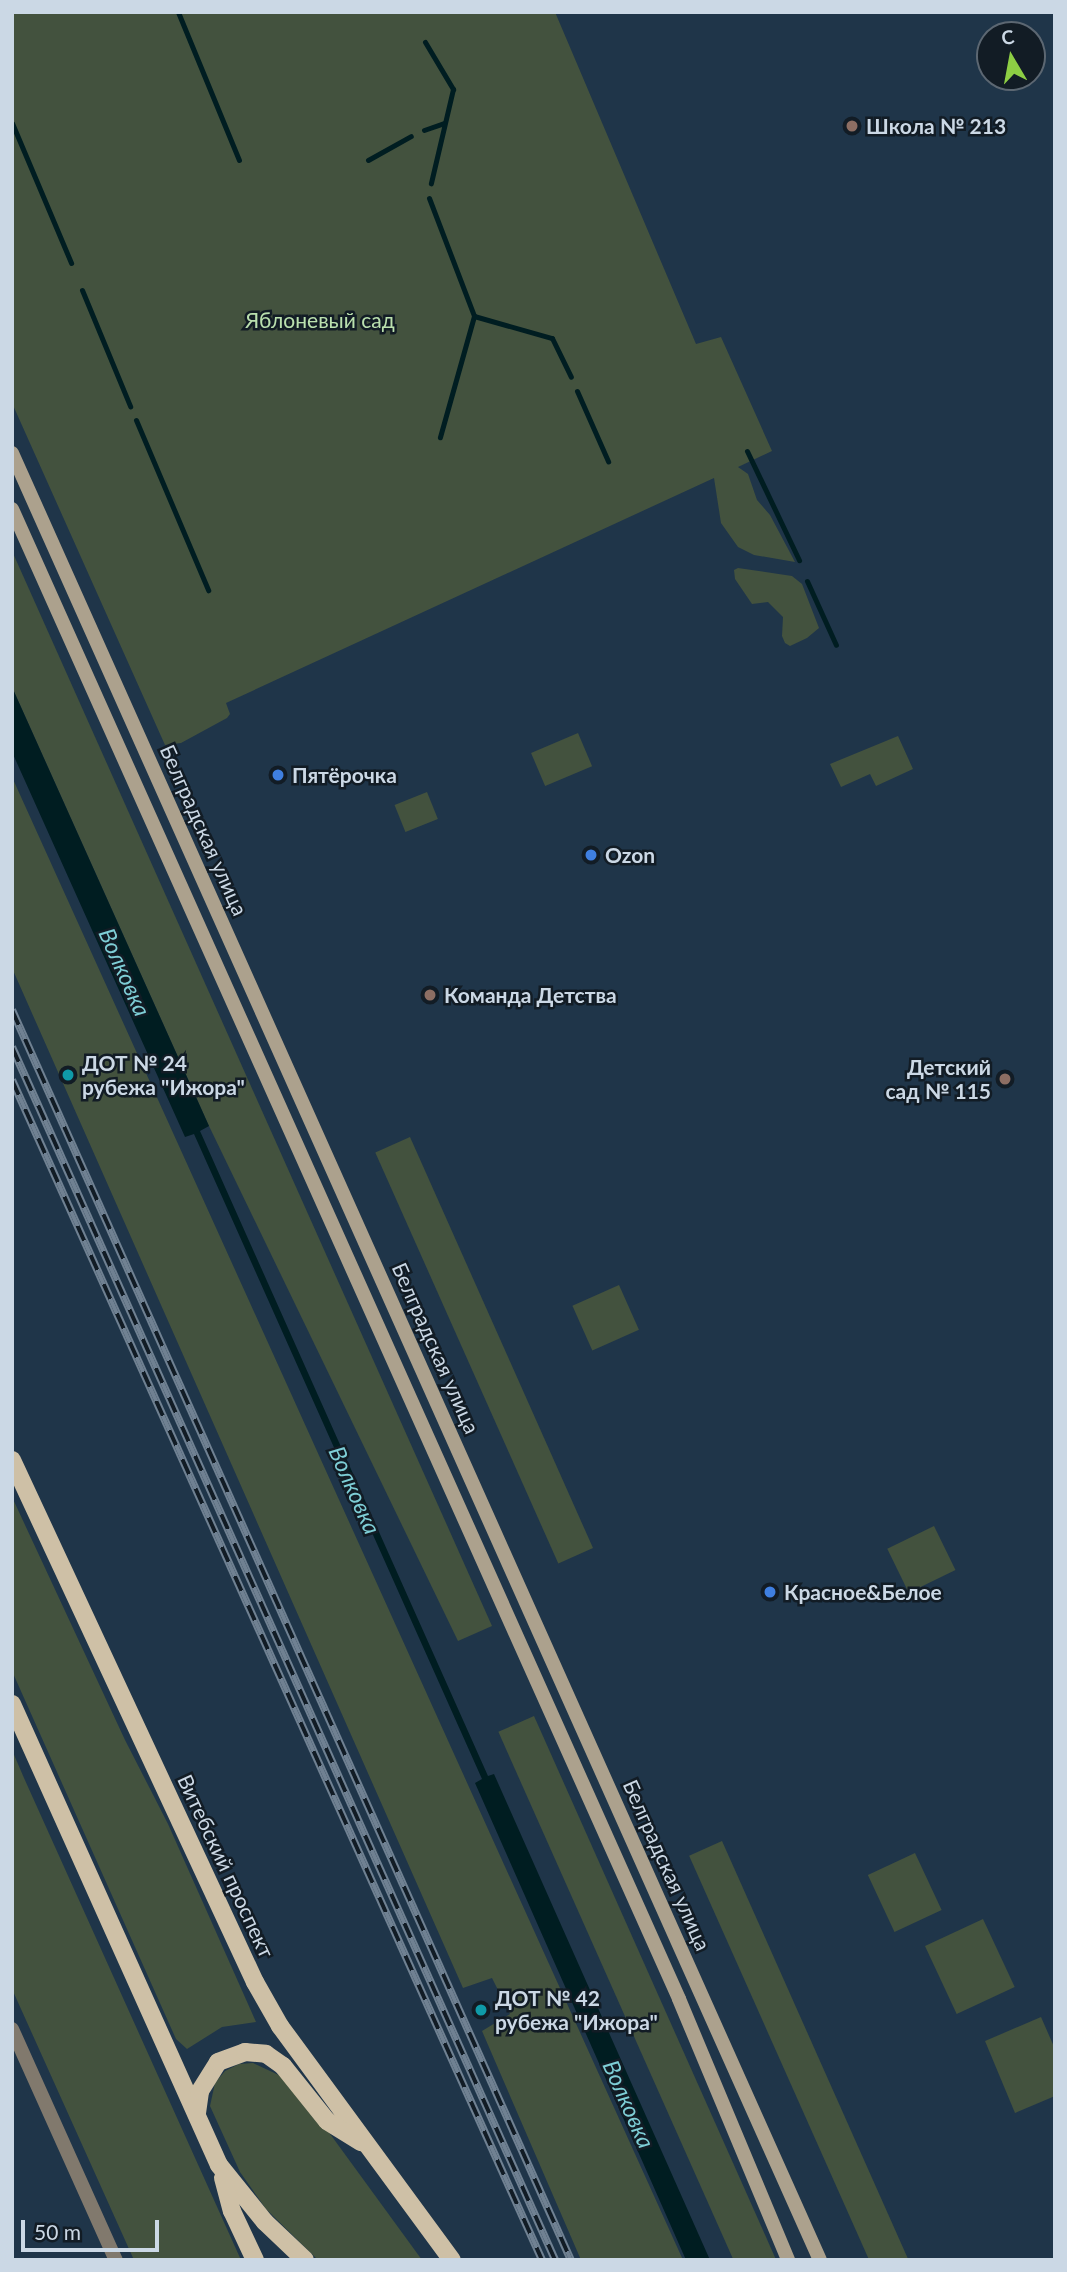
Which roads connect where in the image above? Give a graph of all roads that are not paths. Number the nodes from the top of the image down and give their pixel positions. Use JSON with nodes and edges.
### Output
{"nodes":[{"id":1,"x":12,"y":453,"type":"edge"},
{"id":2,"x":12,"y":509,"type":"edge"},
{"id":3,"x":12,"y":1460,"type":"edge"},
{"id":4,"x":12,"y":1704,"type":"edge"},
{"id":5,"x":12,"y":2028,"type":"edge"},
{"id":6,"x":196,"y":2114,"type":"junction"},
{"id":7,"x":368,"y":2146,"type":"junction"},
{"id":8,"x":219,"y":2165,"type":"junction"},
{"id":9,"x":116,"y":2260,"type":"edge"},
{"id":10,"x":255,"y":2260,"type":"edge"},
{"id":11,"x":305,"y":2260,"type":"edge"},
{"id":12,"x":452,"y":2260,"type":"edge"},
{"id":13,"x":788,"y":2260,"type":"edge"},
{"id":14,"x":820,"y":2260,"type":"edge"}],
"edges":[{"from":1,"to":14,"type":"street","name":"Белградская улица"},
{"from":2,"to":13,"type":"street","name":"Белградская улица"},
{"from":3,"to":7,"type":"main road","name":"Витебский проспект"},
{"from":4,"to":6,"type":"main road"},
{"from":5,"to":9,"type":"street"},
{"from":6,"to":7,"type":"main road"},
{"from":6,"to":8,"type":"main road"},
{"from":7,"to":12,"type":"main road","name":"Витебский проспект"},
{"from":8,"to":10,"type":"main road"},
{"from":8,"to":11,"type":"main road"}]}
